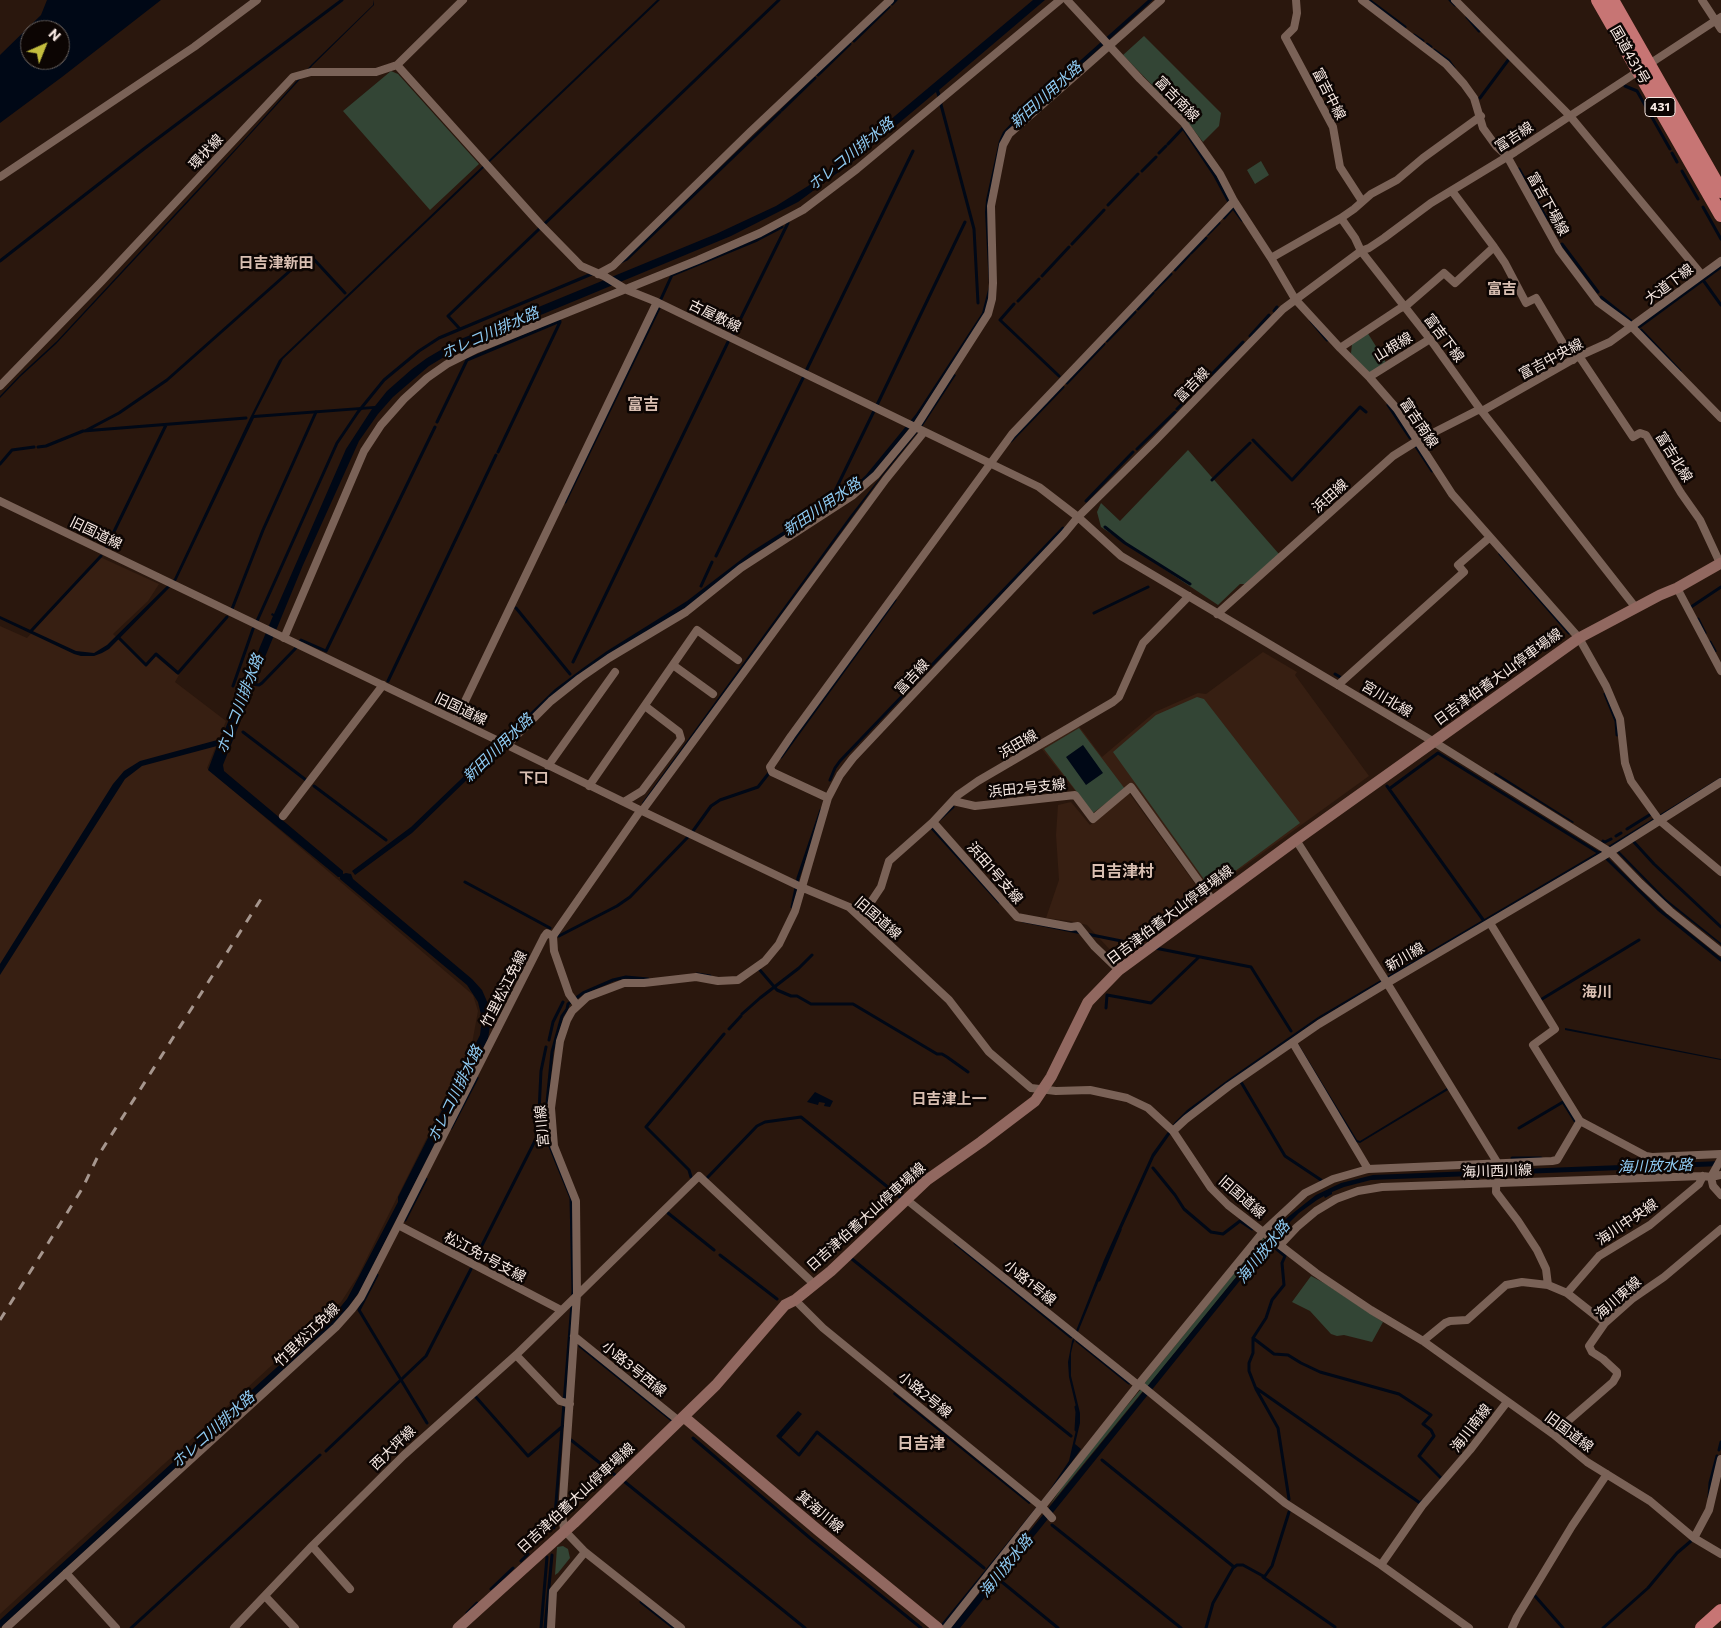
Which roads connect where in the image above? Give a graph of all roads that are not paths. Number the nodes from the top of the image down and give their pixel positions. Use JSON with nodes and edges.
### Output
{"nodes":[{"id":1,"x":257,"y":0,"type":"edge"},
{"id":2,"x":462,"y":0,"type":"edge"},
{"id":3,"x":890,"y":0,"type":"edge"},
{"id":4,"x":1060,"y":0,"type":"edge"},
{"id":5,"x":1067,"y":0,"type":"edge"},
{"id":6,"x":1160,"y":0,"type":"edge"},
{"id":7,"x":1296,"y":0,"type":"edge"},
{"id":8,"x":1362,"y":0,"type":"edge"},
{"id":9,"x":1455,"y":0,"type":"edge"},
{"id":10,"x":1598,"y":0,"type":"edge"},
{"id":11,"x":1612,"y":0,"type":"edge"},
{"id":12,"x":1702,"y":0,"type":"edge"},
{"id":13,"x":1718,"y":19,"type":"edge"},
{"id":14,"x":1721,"y":30,"type":"edge"},
{"id":15,"x":1109,"y":46,"type":"junction"},
{"id":16,"x":397,"y":65,"type":"junction"},
{"id":17,"x":1644,"y":68,"type":"junction"},
{"id":18,"x":1481,"y":116,"type":"junction"},
{"id":19,"x":1570,"y":116,"type":"junction"},
{"id":20,"x":1507,"y":156,"type":"junction"},
{"id":21,"x":0,"y":177,"type":"edge"},
{"id":22,"x":1452,"y":191,"type":"junction"},
{"id":23,"x":1721,"y":191,"type":"edge"},
{"id":24,"x":1234,"y":201,"type":"junction"},
{"id":25,"x":1362,"y":201,"type":"junction"},
{"id":26,"x":1721,"y":215,"type":"edge"},
{"id":27,"x":1341,"y":218,"type":"junction"},
{"id":28,"x":1494,"y":247,"type":"junction"},
{"id":29,"x":1361,"y":251,"type":"junction"},
{"id":30,"x":1271,"y":258,"type":"junction"},
{"id":31,"x":1721,"y":261,"type":"edge"},
{"id":32,"x":601,"y":275,"type":"junction"},
{"id":33,"x":1702,"y":275,"type":"junction"},
{"id":34,"x":624,"y":288,"type":"junction"},
{"id":35,"x":1295,"y":299,"type":"junction"},
{"id":36,"x":657,"y":302,"type":"junction"},
{"id":37,"x":1404,"y":306,"type":"junction"},
{"id":38,"x":1632,"y":327,"type":"junction"},
{"id":39,"x":1430,"y":339,"type":"junction"},
{"id":40,"x":1340,"y":348,"type":"junction"},
{"id":41,"x":1576,"y":358,"type":"junction"},
{"id":42,"x":1368,"y":376,"type":"junction"},
{"id":43,"x":0,"y":386,"type":"edge"},
{"id":44,"x":1481,"y":410,"type":"junction"},
{"id":45,"x":1721,"y":418,"type":"edge"},
{"id":46,"x":915,"y":428,"type":"junction"},
{"id":47,"x":924,"y":432,"type":"junction"},
{"id":48,"x":1417,"y":441,"type":"junction"},
{"id":49,"x":990,"y":463,"type":"junction"},
{"id":50,"x":0,"y":501,"type":"edge"},
{"id":51,"x":1078,"y":517,"type":"junction"},
{"id":52,"x":1489,"y":538,"type":"junction"},
{"id":53,"x":1720,"y":563,"type":"edge"},
{"id":54,"x":1677,"y":588,"type":"junction"},
{"id":55,"x":1189,"y":596,"type":"junction"},
{"id":56,"x":1636,"y":608,"type":"junction"},
{"id":57,"x":1217,"y":614,"type":"junction"},
{"id":58,"x":281,"y":636,"type":"junction"},
{"id":59,"x":1579,"y":638,"type":"junction"},
{"id":60,"x":738,"y":660,"type":"dead end"},
{"id":61,"x":673,"y":665,"type":"junction"},
{"id":62,"x":1721,"y":671,"type":"edge"},
{"id":63,"x":615,"y":672,"type":"dead end"},
{"id":64,"x":383,"y":685,"type":"junction"},
{"id":65,"x":1338,"y":685,"type":"junction"},
{"id":66,"x":712,"y":694,"type":"dead end"},
{"id":67,"x":645,"y":706,"type":"junction"},
{"id":68,"x":456,"y":720,"type":"junction"},
{"id":69,"x":1434,"y":742,"type":"junction"},
{"id":70,"x":507,"y":745,"type":"junction"},
{"id":71,"x":548,"y":766,"type":"junction"},
{"id":72,"x":1721,"y":782,"type":"edge"},
{"id":73,"x":589,"y":786,"type":"junction"},
{"id":74,"x":828,"y":798,"type":"junction"},
{"id":75,"x":952,"y":801,"type":"junction"},
{"id":76,"x":624,"y":802,"type":"junction"},
{"id":77,"x":641,"y":811,"type":"junction"},
{"id":78,"x":284,"y":816,"type":"dead end"},
{"id":79,"x":1659,"y":820,"type":"junction"},
{"id":80,"x":932,"y":822,"type":"junction"},
{"id":81,"x":1296,"y":840,"type":"junction"},
{"id":82,"x":1610,"y":852,"type":"junction"},
{"id":83,"x":1721,"y":872,"type":"edge"},
{"id":84,"x":801,"y":887,"type":"junction"},
{"id":85,"x":1213,"y":901,"type":"junction"},
{"id":86,"x":861,"y":917,"type":"junction"},
{"id":87,"x":1490,"y":923,"type":"junction"},
{"id":88,"x":553,"y":936,"type":"junction"},
{"id":89,"x":1721,"y":952,"type":"edge"},
{"id":90,"x":1118,"y":970,"type":"junction"},
{"id":91,"x":1387,"y":982,"type":"junction"},
{"id":92,"x":577,"y":1005,"type":"junction"},
{"id":93,"x":1293,"y":1042,"type":"junction"},
{"id":94,"x":1043,"y":1090,"type":"junction"},
{"id":95,"x":1580,"y":1121,"type":"junction"},
{"id":96,"x":1174,"y":1131,"type":"junction"},
{"id":97,"x":1721,"y":1154,"type":"edge"},
{"id":98,"x":1721,"y":1159,"type":"edge"},
{"id":99,"x":1497,"y":1164,"type":"junction"},
{"id":100,"x":1368,"y":1168,"type":"junction"},
{"id":101,"x":1712,"y":1174,"type":"edge"},
{"id":102,"x":1497,"y":1182,"type":"junction"},
{"id":103,"x":1721,"y":1194,"type":"edge"},
{"id":104,"x":907,"y":1200,"type":"junction"},
{"id":105,"x":398,"y":1225,"type":"junction"},
{"id":106,"x":1721,"y":1229,"type":"edge"},
{"id":107,"x":1265,"y":1233,"type":"junction"},
{"id":108,"x":1278,"y":1243,"type":"junction"},
{"id":109,"x":814,"y":1284,"type":"junction"},
{"id":110,"x":1548,"y":1285,"type":"junction"},
{"id":111,"x":1567,"y":1292,"type":"junction"},
{"id":112,"x":577,"y":1294,"type":"junction"},
{"id":113,"x":794,"y":1300,"type":"junction"},
{"id":114,"x":561,"y":1310,"type":"junction"},
{"id":115,"x":1605,"y":1324,"type":"junction"},
{"id":116,"x":574,"y":1336,"type":"junction"},
{"id":117,"x":1423,"y":1341,"type":"junction"},
{"id":118,"x":516,"y":1355,"type":"junction"},
{"id":119,"x":1140,"y":1386,"type":"junction"},
{"id":120,"x":1507,"y":1402,"type":"junction"},
{"id":121,"x":570,"y":1404,"type":"junction"},
{"id":122,"x":681,"y":1419,"type":"junction"},
{"id":123,"x":1553,"y":1434,"type":"junction"},
{"id":124,"x":1721,"y":1459,"type":"edge"},
{"id":125,"x":1607,"y":1474,"type":"junction"},
{"id":126,"x":1043,"y":1509,"type":"junction"},
{"id":127,"x":1052,"y":1518,"type":"dead end"},
{"id":128,"x":564,"y":1530,"type":"junction"},
{"id":129,"x":1694,"y":1538,"type":"junction"},
{"id":130,"x":312,"y":1546,"type":"junction"},
{"id":131,"x":585,"y":1552,"type":"junction"},
{"id":132,"x":1721,"y":1554,"type":"edge"},
{"id":133,"x":1380,"y":1565,"type":"junction"},
{"id":134,"x":66,"y":1573,"type":"junction"},
{"id":135,"x":350,"y":1590,"type":"dead end"},
{"id":136,"x":265,"y":1596,"type":"junction"},
{"id":137,"x":1721,"y":1611,"type":"edge"},
{"id":138,"x":6,"y":1628,"type":"edge"},
{"id":139,"x":116,"y":1628,"type":"edge"},
{"id":140,"x":234,"y":1628,"type":"edge"},
{"id":141,"x":295,"y":1628,"type":"edge"},
{"id":142,"x":458,"y":1628,"type":"edge"},
{"id":143,"x":550,"y":1628,"type":"edge"},
{"id":144,"x":682,"y":1628,"type":"edge"},
{"id":145,"x":938,"y":1628,"type":"edge"},
{"id":146,"x":946,"y":1628,"type":"edge"},
{"id":147,"x":1469,"y":1628,"type":"edge"},
{"id":148,"x":1512,"y":1628,"type":"edge"},
{"id":149,"x":1702,"y":1628,"type":"edge"}],
"edges":[{"from":1,"to":21,"type":"street"},
{"from":2,"to":16,"type":"street","name":"環状線"},
{"from":3,"to":32,"type":"street"},
{"from":4,"to":34,"type":"street"},
{"from":5,"to":15,"type":"street","name":"富吉南線"},
{"from":6,"to":15,"type":"street"},
{"from":7,"to":25,"type":"street","name":"富吉中線"},
{"from":8,"to":18,"type":"street","name":"富吉下場線"},
{"from":9,"to":19,"type":"street"},
{"from":10,"to":17,"type":"highway","name":"国道431号","number":"431"},
{"from":11,"to":17,"type":"highway","name":"国道431号","number":"431"},
{"from":12,"to":13,"type":"street"},
{"from":13,"to":14,"type":"street"},
{"from":13,"to":17,"type":"street","name":"富吉線"},
{"from":15,"to":24,"type":"street","name":"富吉南線"},
{"from":15,"to":46,"type":"street"},
{"from":16,"to":32,"type":"street","name":"古屋敷線"},
{"from":16,"to":43,"type":"street","name":"環状線"},
{"from":17,"to":19,"type":"street","name":"富吉線"},
{"from":17,"to":23,"type":"highway","name":"国道431号","number":"431"},
{"from":17,"to":26,"type":"highway","name":"国道431号","number":"431"},
{"from":18,"to":20,"type":"street","name":"富吉下場線"},
{"from":18,"to":25,"type":"street"},
{"from":19,"to":20,"type":"street","name":"富吉線"},
{"from":19,"to":33,"type":"street"},
{"from":20,"to":22,"type":"street","name":"富吉線"},
{"from":20,"to":38,"type":"street","name":"富吉下場線"},
{"from":22,"to":28,"type":"street","name":"富吉北線"},
{"from":22,"to":29,"type":"street","name":"富吉線"},
{"from":24,"to":30,"type":"street","name":"富吉南線"},
{"from":24,"to":49,"type":"street"},
{"from":25,"to":27,"type":"street"},
{"from":27,"to":29,"type":"street","name":"富吉下線"},
{"from":27,"to":30,"type":"street"},
{"from":28,"to":37,"type":"street"},
{"from":28,"to":41,"type":"street","name":"富吉北線"},
{"from":29,"to":35,"type":"street","name":"富吉線"},
{"from":29,"to":37,"type":"street","name":"富吉下線"},
{"from":30,"to":35,"type":"street","name":"富吉南線"},
{"from":31,"to":33,"type":"street","name":"大道下線"},
{"from":32,"to":34,"type":"street","name":"古屋敷線"},
{"from":33,"to":38,"type":"street","name":"大道下線"},
{"from":34,"to":36,"type":"street","name":"古屋敷線"},
{"from":34,"to":58,"type":"street"},
{"from":35,"to":40,"type":"street","name":"富吉南線"},
{"from":35,"to":51,"type":"street","name":"富吉線"},
{"from":36,"to":46,"type":"street","name":"古屋敷線"},
{"from":36,"to":68,"type":"street"},
{"from":37,"to":39,"type":"street","name":"富吉下線"},
{"from":37,"to":40,"type":"street"},
{"from":38,"to":41,"type":"street","name":"富吉中央線"},
{"from":38,"to":45,"type":"street","name":"富吉下場線"},
{"from":39,"to":42,"type":"street","name":"山根線"},
{"from":39,"to":44,"type":"street","name":"富吉下線"},
{"from":40,"to":42,"type":"street","name":"富吉南線"},
{"from":41,"to":44,"type":"street","name":"富吉中央線"},
{"from":41,"to":53,"type":"street","name":"富吉北線"},
{"from":42,"to":48,"type":"street","name":"富吉南線"},
{"from":44,"to":48,"type":"street","name":"富吉中央線"},
{"from":44,"to":56,"type":"street","name":"富吉下線"},
{"from":46,"to":47,"type":"street","name":"古屋敷線"},
{"from":46,"to":70,"type":"street"},
{"from":47,"to":49,"type":"street","name":"古屋敷線"},
{"from":47,"to":77,"type":"street"},
{"from":48,"to":52,"type":"street","name":"富吉南線"},
{"from":48,"to":57,"type":"street","name":"浜田線"},
{"from":49,"to":51,"type":"street","name":"古屋敷線"},
{"from":49,"to":74,"type":"street"},
{"from":50,"to":58,"type":"street","name":"旧国道線"},
{"from":51,"to":55,"type":"street","name":"宮川北線"},
{"from":51,"to":74,"type":"street","name":"富吉線"},
{"from":52,"to":59,"type":"street","name":"富吉南線"},
{"from":52,"to":65,"type":"street"},
{"from":53,"to":54,"type":"main road","name":"日吉津伯耆大山停車場線"},
{"from":54,"to":56,"type":"main road","name":"日吉津伯耆大山停車場線"},
{"from":54,"to":62,"type":"street"},
{"from":55,"to":57,"type":"street","name":"宮川北線"},
{"from":55,"to":75,"type":"street","name":"浜田線"},
{"from":56,"to":59,"type":"main road","name":"日吉津伯耆大山停車場線"},
{"from":57,"to":65,"type":"street","name":"宮川北線"},
{"from":58,"to":64,"type":"street","name":"旧国道線"},
{"from":59,"to":69,"type":"main road","name":"日吉津伯耆大山停車場線"},
{"from":59,"to":79,"type":"street","name":"富吉南線"},
{"from":60,"to":61,"type":"street"},
{"from":61,"to":66,"type":"street"},
{"from":61,"to":67,"type":"street"},
{"from":63,"to":71,"type":"street"},
{"from":64,"to":68,"type":"street","name":"旧国道線"},
{"from":64,"to":78,"type":"street"},
{"from":65,"to":69,"type":"street","name":"宮川北線"},
{"from":67,"to":73,"type":"street"},
{"from":67,"to":76,"type":"street"},
{"from":68,"to":70,"type":"street","name":"旧国道線"},
{"from":69,"to":81,"type":"main road","name":"日吉津伯耆大山停車場線"},
{"from":69,"to":82,"type":"street","name":"宮川北線"},
{"from":70,"to":71,"type":"street","name":"旧国道線"},
{"from":71,"to":73,"type":"street","name":"旧国道線"},
{"from":72,"to":79,"type":"street","name":"新川線"},
{"from":73,"to":76,"type":"street","name":"旧国道線"},
{"from":74,"to":84,"type":"street","name":"富吉線"},
{"from":75,"to":80,"type":"street","name":"浜田線"},
{"from":75,"to":85,"type":"street","name":"浜田2号支線"},
{"from":76,"to":77,"type":"street","name":"旧国道線"},
{"from":77,"to":84,"type":"street","name":"旧国道線"},
{"from":77,"to":88,"type":"street"},
{"from":79,"to":82,"type":"street","name":"新川線"},
{"from":79,"to":83,"type":"street","name":"富吉南線"},
{"from":80,"to":86,"type":"street","name":"浜田線"},
{"from":80,"to":90,"type":"street","name":"浜田1号支線"},
{"from":81,"to":85,"type":"main road","name":"日吉津伯耆大山停車場線"},
{"from":81,"to":91,"type":"street"},
{"from":82,"to":87,"type":"street","name":"新川線"},
{"from":82,"to":89,"type":"street","name":"宮川北線"},
{"from":84,"to":86,"type":"street","name":"旧国道線"},
{"from":84,"to":92,"type":"street"},
{"from":85,"to":90,"type":"main road","name":"日吉津伯耆大山停車場線"},
{"from":86,"to":94,"type":"street","name":"旧国道線"},
{"from":87,"to":91,"type":"street","name":"新川線"},
{"from":87,"to":95,"type":"street"},
{"from":88,"to":92,"type":"street"},
{"from":88,"to":105,"type":"street","name":"竹里松江免線"},
{"from":90,"to":94,"type":"main road","name":"日吉津伯耆大山停車場線"},
{"from":91,"to":93,"type":"street","name":"新川線"},
{"from":91,"to":99,"type":"street"},
{"from":92,"to":112,"type":"street","name":"宮川線"},
{"from":93,"to":96,"type":"street","name":"新川線"},
{"from":93,"to":100,"type":"street"},
{"from":94,"to":96,"type":"street","name":"旧国道線"},
{"from":94,"to":104,"type":"main road","name":"日吉津伯耆大山停車場線"},
{"from":95,"to":97,"type":"street"},
{"from":95,"to":99,"type":"street"},
{"from":96,"to":107,"type":"street","name":"旧国道線"},
{"from":98,"to":101,"type":"street","name":"海川中央線"},
{"from":99,"to":100,"type":"street"},
{"from":99,"to":102,"type":"street"},
{"from":100,"to":107,"type":"street"},
{"from":101,"to":102,"type":"street","name":"海川西川線"},
{"from":101,"to":103,"type":"street"},
{"from":101,"to":111,"type":"street","name":"海川中央線"},
{"from":102,"to":108,"type":"street","name":"海川西川線"},
{"from":102,"to":110,"type":"street"},
{"from":104,"to":109,"type":"main road","name":"日吉津伯耆大山停車場線"},
{"from":104,"to":119,"type":"street","name":"小路1号線"},
{"from":105,"to":114,"type":"street","name":"松江免1号支線"},
{"from":105,"to":134,"type":"street","name":"竹里松江免線"},
{"from":106,"to":115,"type":"street","name":"海川東線"},
{"from":107,"to":108,"type":"street","name":"旧国道線"},
{"from":107,"to":119,"type":"street"},
{"from":108,"to":117,"type":"street","name":"旧国道線"},
{"from":109,"to":112,"type":"street","name":"西大坪線"},
{"from":109,"to":113,"type":"main road","name":"日吉津伯耆大山停車場線"},
{"from":110,"to":111,"type":"street"},
{"from":110,"to":117,"type":"street"},
{"from":111,"to":115,"type":"street"},
{"from":112,"to":114,"type":"street","name":"西大坪線"},
{"from":112,"to":116,"type":"street","name":"宮川線"},
{"from":113,"to":122,"type":"main road","name":"日吉津伯耆大山停車場線"},
{"from":113,"to":126,"type":"street","name":"小路2号線"},
{"from":114,"to":118,"type":"street","name":"西大坪線"},
{"from":115,"to":123,"type":"street","name":"海川東線"},
{"from":116,"to":121,"type":"street","name":"宮川線"},
{"from":116,"to":122,"type":"street","name":"小路3号西線"},
{"from":117,"to":120,"type":"street","name":"旧国道線"},
{"from":118,"to":121,"type":"street"},
{"from":118,"to":130,"type":"street","name":"西大坪線"},
{"from":119,"to":126,"type":"street"},
{"from":119,"to":133,"type":"street","name":"小路1号線"},
{"from":120,"to":123,"type":"street","name":"旧国道線"},
{"from":120,"to":133,"type":"street","name":"海川南線"},
{"from":121,"to":128,"type":"street","name":"宮川線"},
{"from":122,"to":128,"type":"main road","name":"日吉津伯耆大山停車場線"},
{"from":122,"to":145,"type":"main road","name":"箕海川線"},
{"from":123,"to":125,"type":"street","name":"旧国道線"},
{"from":124,"to":129,"type":"street"},
{"from":125,"to":129,"type":"street","name":"旧国道線"},
{"from":125,"to":148,"type":"street"},
{"from":126,"to":127,"type":"street","name":"小路2号線"},
{"from":126,"to":146,"type":"street"},
{"from":128,"to":131,"type":"street"},
{"from":128,"to":142,"type":"main road","name":"日吉津伯耆大山停車場線"},
{"from":129,"to":132,"type":"street","name":"旧国道線"},
{"from":130,"to":135,"type":"street"},
{"from":130,"to":136,"type":"street","name":"西大坪線"},
{"from":131,"to":143,"type":"street"},
{"from":131,"to":144,"type":"street"},
{"from":133,"to":147,"type":"street","name":"小路1号線"},
{"from":134,"to":138,"type":"street","name":"竹里松江免線"},
{"from":134,"to":139,"type":"street"},
{"from":136,"to":140,"type":"street","name":"西大坪線"},
{"from":136,"to":141,"type":"street"},
{"from":137,"to":149,"type":"highway"}]}
